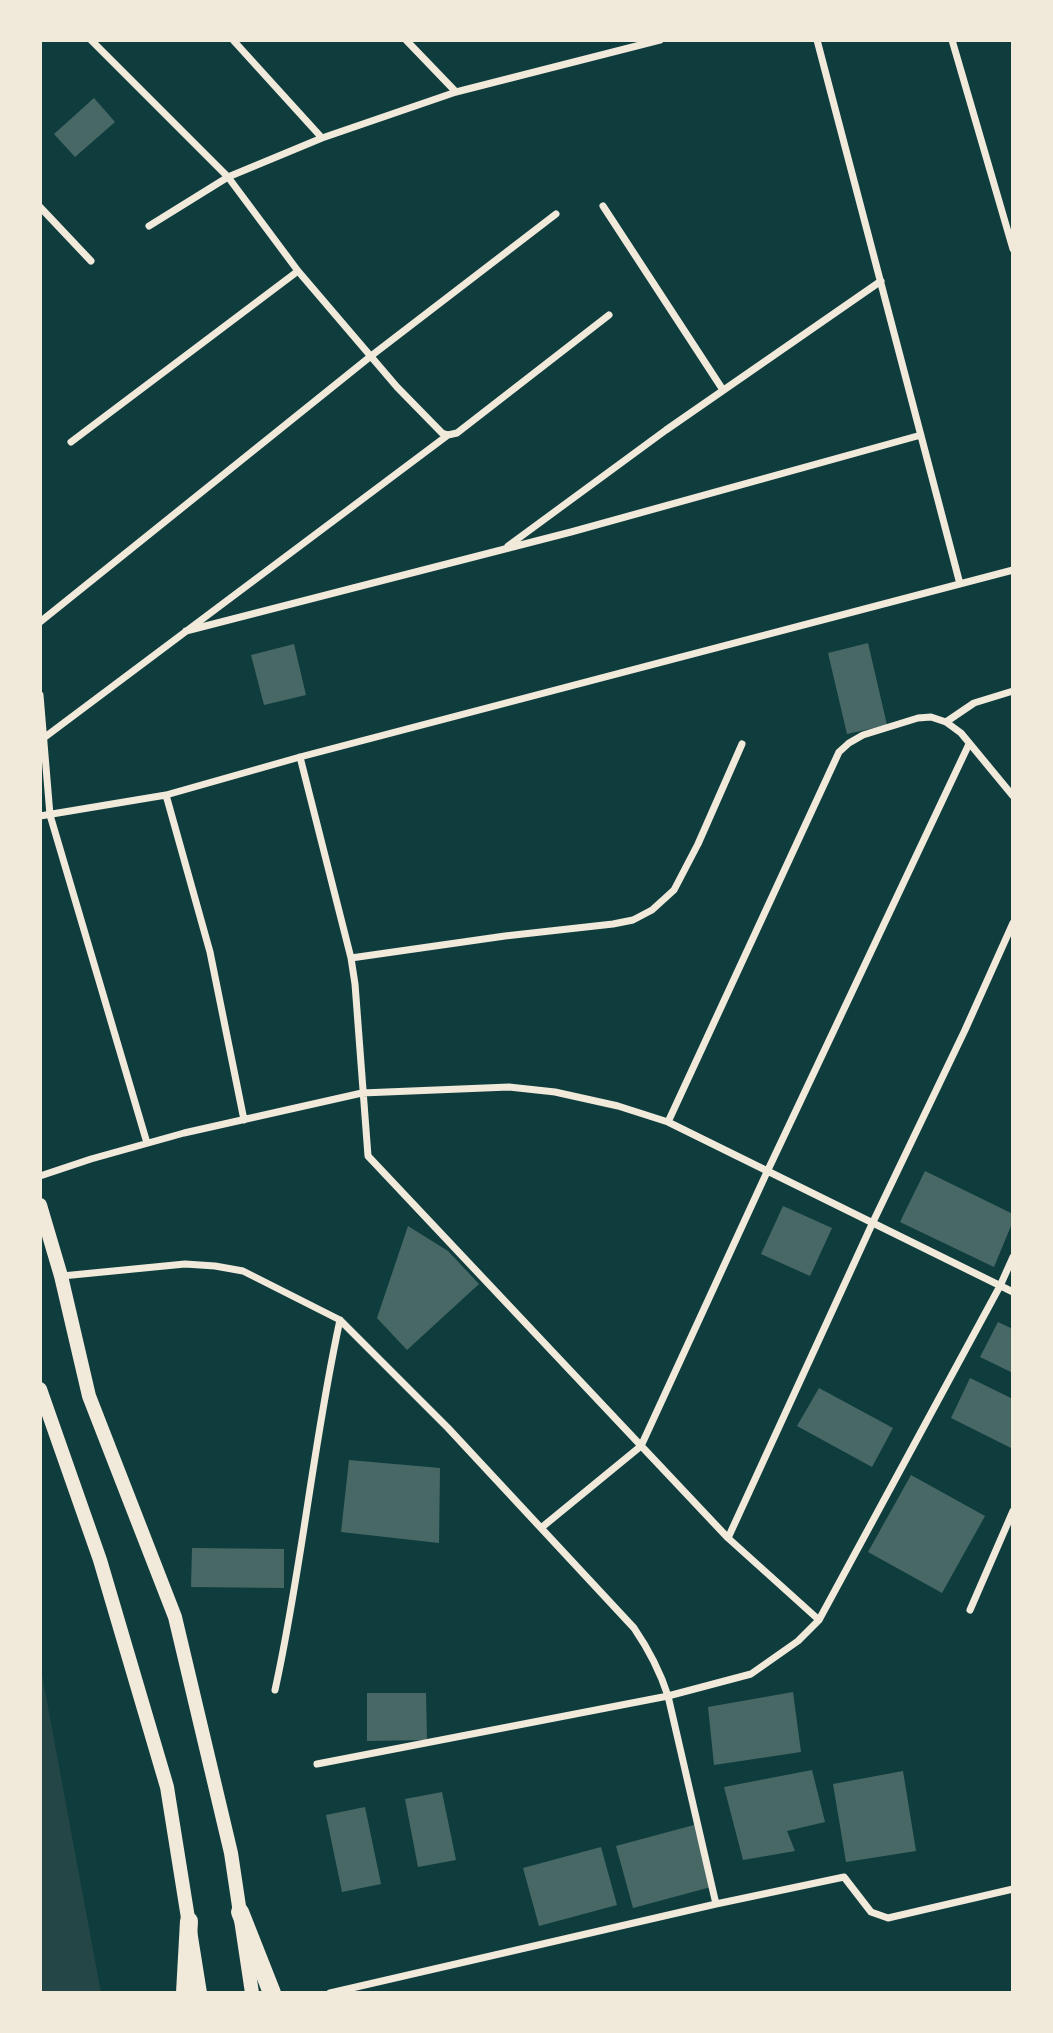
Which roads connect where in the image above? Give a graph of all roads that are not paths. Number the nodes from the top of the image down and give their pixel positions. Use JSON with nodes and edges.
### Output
{"nodes":[{"id":1,"x":91,"y":40,"type":"edge"},
{"id":2,"x":233,"y":40,"type":"edge"},
{"id":3,"x":407,"y":40,"type":"edge"},
{"id":4,"x":660,"y":40,"type":"edge"},
{"id":5,"x":817,"y":40,"type":"edge"},
{"id":6,"x":952,"y":40,"type":"edge"},
{"id":7,"x":456,"y":92,"type":"junction"},
{"id":8,"x":322,"y":138,"type":"junction"},
{"id":9,"x":228,"y":177,"type":"junction"},
{"id":10,"x":603,"y":206,"type":"dead end"},
{"id":11,"x":40,"y":207,"type":"edge"},
{"id":12,"x":556,"y":214,"type":"dead end"},
{"id":13,"x":149,"y":226,"type":"dead end"},
{"id":14,"x":1013,"y":249,"type":"edge"},
{"id":15,"x":92,"y":261,"type":"dead end"},
{"id":16,"x":298,"y":271,"type":"junction"},
{"id":17,"x":881,"y":281,"type":"junction"},
{"id":18,"x":609,"y":315,"type":"dead end"},
{"id":19,"x":371,"y":356,"type":"junction"},
{"id":20,"x":723,"y":390,"type":"junction"},
{"id":21,"x":448,"y":435,"type":"junction"},
{"id":22,"x":922,"y":435,"type":"junction"},
{"id":23,"x":71,"y":442,"type":"dead end"},
{"id":24,"x":503,"y":550,"type":"junction"},
{"id":25,"x":1013,"y":570,"type":"edge"},
{"id":26,"x":960,"y":584,"type":"junction"},
{"id":27,"x":40,"y":622,"type":"edge"},
{"id":28,"x":187,"y":631,"type":"junction"},
{"id":29,"x":1013,"y":691,"type":"edge"},
{"id":30,"x":40,"y":695,"type":"edge"},
{"id":31,"x":946,"y":722,"type":"junction"},
{"id":32,"x":45,"y":737,"type":"junction"},
{"id":33,"x":742,"y":744,"type":"dead end"},
{"id":34,"x":969,"y":744,"type":"junction"},
{"id":35,"x":300,"y":757,"type":"junction"},
{"id":36,"x":166,"y":795,"type":"junction"},
{"id":37,"x":1013,"y":796,"type":"edge"},
{"id":38,"x":50,"y":815,"type":"junction"},
{"id":39,"x":40,"y":816,"type":"edge"},
{"id":40,"x":1013,"y":923,"type":"edge"},
{"id":41,"x":351,"y":958,"type":"junction"},
{"id":42,"x":362,"y":1093,"type":"junction"},
{"id":43,"x":244,"y":1119,"type":"junction"},
{"id":44,"x":668,"y":1122,"type":"junction"},
{"id":45,"x":147,"y":1143,"type":"junction"},
{"id":46,"x":767,"y":1172,"type":"junction"},
{"id":47,"x":40,"y":1175,"type":"edge"},
{"id":48,"x":40,"y":1205,"type":"edge"},
{"id":49,"x":873,"y":1222,"type":"junction"},
{"id":50,"x":1013,"y":1257,"type":"edge"},
{"id":51,"x":61,"y":1276,"type":"junction"},
{"id":52,"x":1000,"y":1286,"type":"junction"},
{"id":53,"x":1013,"y":1292,"type":"edge"},
{"id":54,"x":340,"y":1320,"type":"junction"},
{"id":55,"x":40,"y":1389,"type":"edge"},
{"id":56,"x":641,"y":1446,"type":"junction"},
{"id":57,"x":1013,"y":1511,"type":"edge"},
{"id":58,"x":541,"y":1528,"type":"junction"},
{"id":59,"x":728,"y":1538,"type":"junction"},
{"id":60,"x":970,"y":1610,"type":"dead end"},
{"id":61,"x":819,"y":1620,"type":"junction"},
{"id":62,"x":275,"y":1690,"type":"dead end"},
{"id":63,"x":668,"y":1696,"type":"junction"},
{"id":64,"x":317,"y":1764,"type":"dead end"},
{"id":65,"x":1013,"y":1889,"type":"edge"},
{"id":66,"x":716,"y":1904,"type":"junction"},
{"id":67,"x":240,"y":1912,"type":"junction"},
{"id":68,"x":189,"y":1921,"type":"junction"},
{"id":69,"x":185,"y":1993,"type":"edge"},
{"id":70,"x":200,"y":1993,"type":"edge"},
{"id":71,"x":252,"y":1993,"type":"edge"},
{"id":72,"x":272,"y":1993,"type":"edge"},
{"id":73,"x":330,"y":1993,"type":"edge"}],
"edges":[{"from":1,"to":9,"type":"street"},
{"from":2,"to":8,"type":"street"},
{"from":3,"to":7,"type":"street"},
{"from":4,"to":7,"type":"street"},
{"from":5,"to":17,"type":"street"},
{"from":6,"to":14,"type":"street"},
{"from":7,"to":8,"type":"street"},
{"from":8,"to":9,"type":"street"},
{"from":9,"to":13,"type":"street"},
{"from":9,"to":16,"type":"street"},
{"from":10,"to":20,"type":"street"},
{"from":11,"to":15,"type":"street"},
{"from":12,"to":19,"type":"street"},
{"from":16,"to":19,"type":"street"},
{"from":16,"to":23,"type":"street"},
{"from":17,"to":20,"type":"street"},
{"from":17,"to":22,"type":"street"},
{"from":18,"to":21,"type":"street"},
{"from":19,"to":21,"type":"street"},
{"from":19,"to":27,"type":"street"},
{"from":20,"to":24,"type":"street"},
{"from":21,"to":28,"type":"street"},
{"from":22,"to":24,"type":"street"},
{"from":22,"to":26,"type":"street"},
{"from":24,"to":28,"type":"street"},
{"from":25,"to":26,"type":"street"},
{"from":26,"to":35,"type":"street"},
{"from":28,"to":32,"type":"street"},
{"from":29,"to":31,"type":"street"},
{"from":30,"to":32,"type":"street"},
{"from":31,"to":34,"type":"street"},
{"from":31,"to":44,"type":"street"},
{"from":32,"to":38,"type":"street"},
{"from":33,"to":41,"type":"street"},
{"from":34,"to":37,"type":"street"},
{"from":34,"to":46,"type":"street"},
{"from":35,"to":36,"type":"street"},
{"from":35,"to":41,"type":"street"},
{"from":36,"to":38,"type":"street"},
{"from":36,"to":43,"type":"street"},
{"from":38,"to":39,"type":"street"},
{"from":38,"to":45,"type":"street"},
{"from":40,"to":49,"type":"street"},
{"from":41,"to":42,"type":"street"},
{"from":42,"to":43,"type":"street"},
{"from":42,"to":44,"type":"street"},
{"from":42,"to":56,"type":"street"},
{"from":43,"to":45,"type":"street"},
{"from":44,"to":46,"type":"street"},
{"from":45,"to":47,"type":"street"},
{"from":46,"to":49,"type":"street"},
{"from":46,"to":56,"type":"street"},
{"from":48,"to":51,"type":"main road"},
{"from":49,"to":52,"type":"street"},
{"from":49,"to":59,"type":"street"},
{"from":50,"to":52,"type":"street"},
{"from":51,"to":54,"type":"street"},
{"from":51,"to":67,"type":"main road"},
{"from":52,"to":53,"type":"street"},
{"from":52,"to":61,"type":"street"},
{"from":54,"to":58,"type":"street"},
{"from":54,"to":62,"type":"street"},
{"from":55,"to":68,"type":"main road"},
{"from":56,"to":58,"type":"street"},
{"from":56,"to":59,"type":"street"},
{"from":57,"to":60,"type":"street"},
{"from":58,"to":63,"type":"street"},
{"from":59,"to":61,"type":"street"},
{"from":61,"to":63,"type":"street"},
{"from":63,"to":64,"type":"street"},
{"from":63,"to":66,"type":"street"},
{"from":65,"to":66,"type":"street"},
{"from":66,"to":73,"type":"street"},
{"from":67,"to":71,"type":"main road"},
{"from":67,"to":72,"type":"main road"},
{"from":68,"to":69,"type":"main road"},
{"from":68,"to":70,"type":"main road"}]}
